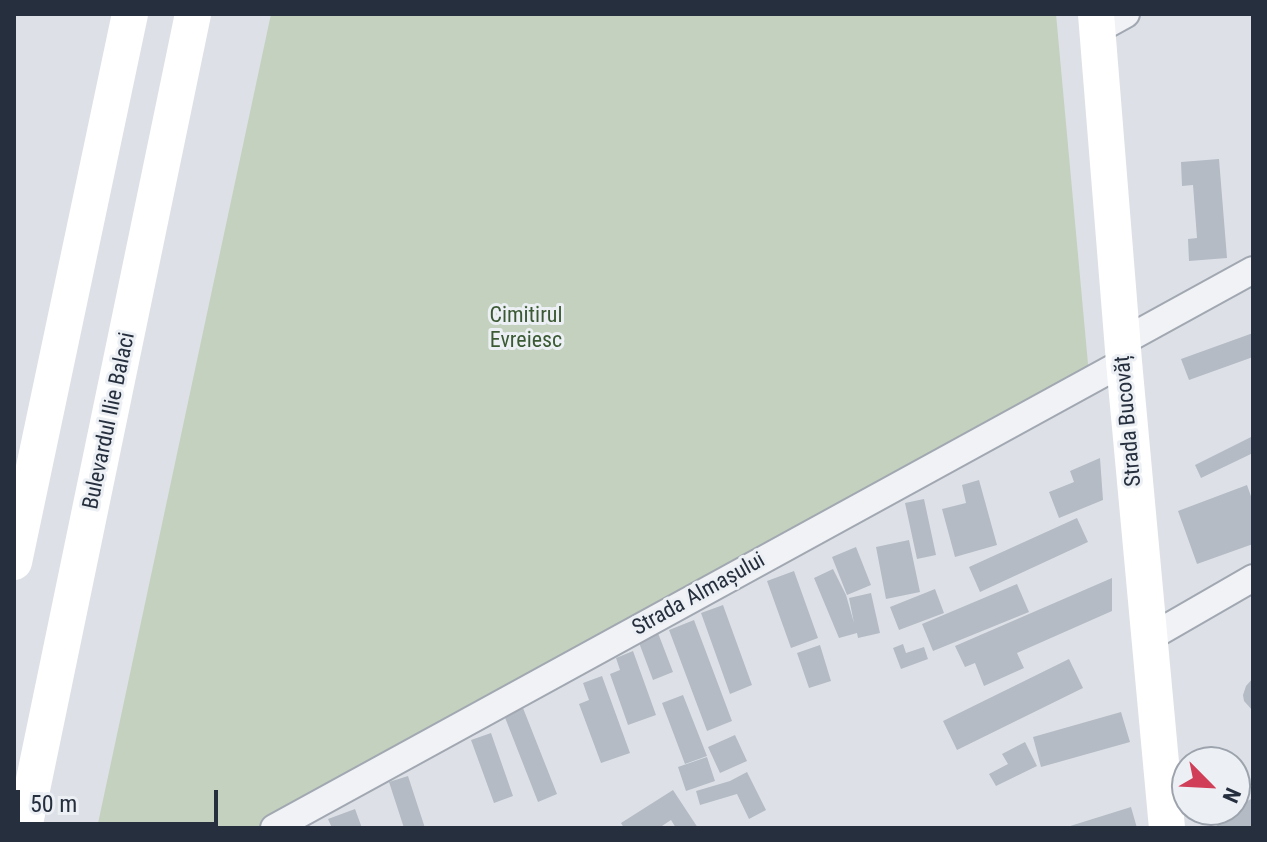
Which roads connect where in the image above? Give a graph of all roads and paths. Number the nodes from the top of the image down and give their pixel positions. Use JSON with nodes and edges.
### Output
{"nodes":[{"id":1,"x":130,"y":14,"type":"edge"},
{"id":2,"x":193,"y":14,"type":"edge"},
{"id":3,"x":1106,"y":19,"type":"edge"},
{"id":4,"x":1253,"y":270,"type":"edge"},
{"id":5,"x":1123,"y":352,"type":"junction"},
{"id":6,"x":14,"y":562,"type":"edge"},
{"id":7,"x":1253,"y":578,"type":"edge"},
{"id":8,"x":1149,"y":638,"type":"junction"},
{"id":9,"x":21,"y":823,"type":"edge"},
{"id":10,"x":274,"y":828,"type":"edge"},
{"id":11,"x":1167,"y":828,"type":"edge"}],
"edges":[{"from":1,"to":6,"type":"main road"},
{"from":2,"to":9,"type":"main road","name":"Bulevardul Ilie Balaci"},
{"from":3,"to":5,"type":"main road","name":"Strada Bucovăț"},
{"from":4,"to":5,"type":"street","name":"Strada Almașului"},
{"from":5,"to":8,"type":"main road","name":"Strada Bucovăț"},
{"from":5,"to":10,"type":"street","name":"Strada Almașului"},
{"from":7,"to":8,"type":"street"},
{"from":8,"to":11,"type":"main road","name":"Strada Bucovăț"}]}
